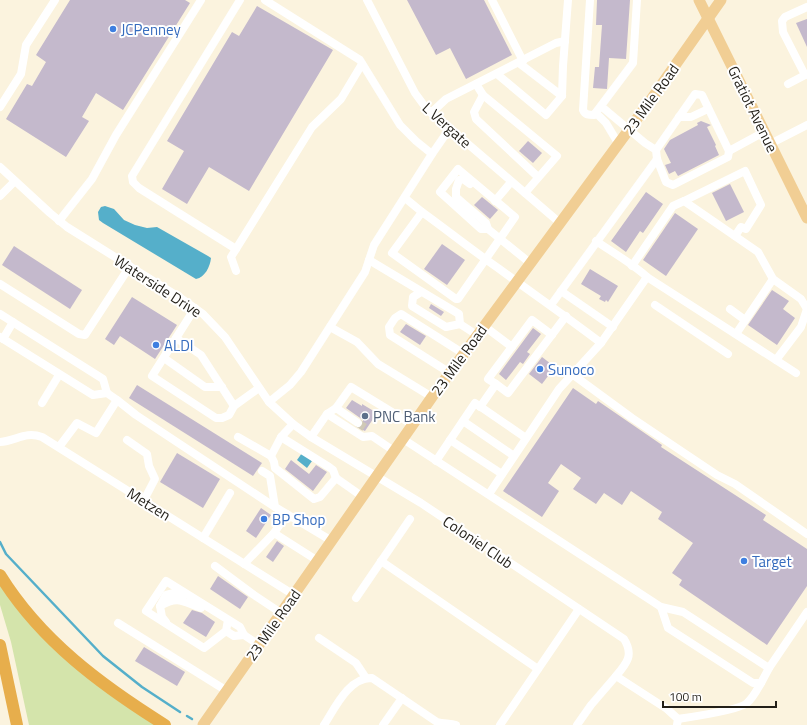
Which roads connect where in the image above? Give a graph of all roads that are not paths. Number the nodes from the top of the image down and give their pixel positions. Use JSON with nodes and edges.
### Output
{"nodes":[{"id":1,"x":55,"y":0,"type":"edge"},
{"id":2,"x":201,"y":0,"type":"edge"},
{"id":3,"x":240,"y":0,"type":"edge"},
{"id":4,"x":265,"y":0,"type":"edge"},
{"id":5,"x":367,"y":0,"type":"edge"},
{"id":6,"x":492,"y":0,"type":"edge"},
{"id":7,"x":568,"y":0,"type":"edge"},
{"id":8,"x":590,"y":0,"type":"edge"},
{"id":9,"x":637,"y":0,"type":"edge"},
{"id":10,"x":698,"y":0,"type":"edge"},
{"id":11,"x":721,"y":0,"type":"edge"},
{"id":12,"x":802,"y":0,"type":"edge"},
{"id":13,"x":807,"y":3,"type":"edge"},
{"id":14,"x":807,"y":7,"type":"edge"},
{"id":15,"x":708,"y":18,"type":"junction"},
{"id":16,"x":565,"y":41,"type":"junction"},
{"id":17,"x":521,"y":62,"type":"junction"},
{"id":18,"x":362,"y":64,"type":"junction"},
{"id":19,"x":497,"y":74,"type":"junction"},
{"id":20,"x":806,"y":75,"type":"edge"},
{"id":21,"x":476,"y":84,"type":"junction"},
{"id":22,"x":788,"y":84,"type":"dead end"},
{"id":23,"x":483,"y":95,"type":"junction"},
{"id":24,"x":562,"y":96,"type":"junction"},
{"id":25,"x":602,"y":106,"type":"junction"},
{"id":26,"x":0,"y":107,"type":"edge"},
{"id":27,"x":708,"y":109,"type":"junction"},
{"id":28,"x":431,"y":113,"type":"junction"},
{"id":29,"x":596,"y":113,"type":"junction"},
{"id":30,"x":679,"y":117,"type":"junction"},
{"id":31,"x":807,"y":125,"type":"edge"},
{"id":32,"x":450,"y":128,"type":"junction"},
{"id":33,"x":629,"y":129,"type":"junction"},
{"id":34,"x":764,"y":132,"type":"junction"},
{"id":35,"x":618,"y":143,"type":"junction"},
{"id":36,"x":770,"y":144,"type":"junction"},
{"id":37,"x":656,"y":150,"type":"junction"},
{"id":38,"x":729,"y":151,"type":"junction"},
{"id":39,"x":432,"y":154,"type":"junction"},
{"id":40,"x":657,"y":159,"type":"junction"},
{"id":41,"x":0,"y":167,"type":"edge"},
{"id":42,"x":538,"y":177,"type":"junction"},
{"id":43,"x":15,"y":181,"type":"junction"},
{"id":44,"x":512,"y":182,"type":"junction"},
{"id":45,"x":479,"y":187,"type":"junction"},
{"id":46,"x":525,"y":193,"type":"junction"},
{"id":47,"x":0,"y":196,"type":"edge"},
{"id":48,"x":405,"y":198,"type":"junction"},
{"id":49,"x":495,"y":201,"type":"junction"},
{"id":50,"x":684,"y":201,"type":"junction"},
{"id":51,"x":422,"y":212,"type":"junction"},
{"id":52,"x":806,"y":214,"type":"edge"},
{"id":53,"x":59,"y":221,"type":"junction"},
{"id":54,"x":560,"y":223,"type":"junction"},
{"id":55,"x":488,"y":229,"type":"junction"},
{"id":56,"x":735,"y":236,"type":"junction"},
{"id":57,"x":500,"y":239,"type":"junction"},
{"id":58,"x":596,"y":241,"type":"junction"},
{"id":59,"x":236,"y":249,"type":"junction"},
{"id":60,"x":486,"y":259,"type":"junction"},
{"id":61,"x":369,"y":260,"type":"junction"},
{"id":62,"x":530,"y":263,"type":"junction"},
{"id":63,"x":130,"y":266,"type":"junction"},
{"id":64,"x":632,"y":266,"type":"junction"},
{"id":65,"x":236,"y":271,"type":"dead end"},
{"id":66,"x":647,"y":277,"type":"junction"},
{"id":67,"x":772,"y":279,"type":"junction"},
{"id":68,"x":517,"y":281,"type":"junction"},
{"id":69,"x":0,"y":284,"type":"edge"},
{"id":70,"x":561,"y":291,"type":"junction"},
{"id":71,"x":420,"y":292,"type":"junction"},
{"id":72,"x":551,"y":305,"type":"junction"},
{"id":73,"x":655,"y":305,"type":"dead end"},
{"id":74,"x":196,"y":308,"type":"junction"},
{"id":75,"x":730,"y":309,"type":"dead end"},
{"id":76,"x":807,"y":309,"type":"edge"},
{"id":77,"x":0,"y":314,"type":"edge"},
{"id":78,"x":566,"y":316,"type":"junction"},
{"id":79,"x":745,"y":320,"type":"junction"},
{"id":80,"x":13,"y":322,"type":"junction"},
{"id":81,"x":460,"y":324,"type":"junction"},
{"id":82,"x":330,"y":327,"type":"junction"},
{"id":83,"x":613,"y":327,"type":"junction"},
{"id":84,"x":481,"y":331,"type":"junction"},
{"id":85,"x":736,"y":334,"type":"junction"},
{"id":86,"x":552,"y":335,"type":"junction"},
{"id":87,"x":2,"y":338,"type":"edge"},
{"id":88,"x":176,"y":338,"type":"junction"},
{"id":89,"x":601,"y":343,"type":"junction"},
{"id":90,"x":512,"y":347,"type":"junction"},
{"id":91,"x":464,"y":354,"type":"junction"},
{"id":92,"x":728,"y":354,"type":"dead end"},
{"id":93,"x":164,"y":358,"type":"junction"},
{"id":94,"x":776,"y":360,"type":"junction"},
{"id":95,"x":450,"y":373,"type":"junction"},
{"id":96,"x":796,"y":373,"type":"dead end"},
{"id":97,"x":572,"y":374,"type":"junction"},
{"id":98,"x":59,"y":375,"type":"junction"},
{"id":99,"x":496,"y":384,"type":"junction"},
{"id":100,"x":222,"y":387,"type":"junction"},
{"id":101,"x":259,"y":388,"type":"junction"},
{"id":102,"x":108,"y":393,"type":"junction"},
{"id":103,"x":432,"y":398,"type":"junction"},
{"id":104,"x":117,"y":400,"type":"junction"},
{"id":105,"x":269,"y":402,"type":"junction"},
{"id":106,"x":42,"y":403,"type":"dead end"},
{"id":107,"x":234,"y":406,"type":"junction"},
{"id":108,"x":480,"y":407,"type":"junction"},
{"id":109,"x":336,"y":408,"type":"junction"},
{"id":110,"x":327,"y":414,"type":"junction"},
{"id":111,"x":463,"y":421,"type":"junction"},
{"id":112,"x":358,"y":423,"type":"tunnel mouth"},
{"id":113,"x":292,"y":424,"type":"junction"},
{"id":114,"x":413,"y":425,"type":"junction"},
{"id":115,"x":367,"y":429,"type":"tunnel mouth"},
{"id":116,"x":372,"y":436,"type":"junction"},
{"id":117,"x":238,"y":437,"type":"dead end"},
{"id":118,"x":281,"y":437,"type":"junction"},
{"id":119,"x":311,"y":437,"type":"junction"},
{"id":120,"x":526,"y":438,"type":"junction"},
{"id":121,"x":403,"y":439,"type":"junction"},
{"id":122,"x":127,"y":440,"type":"dead end"},
{"id":123,"x":450,"y":440,"type":"junction"},
{"id":124,"x":0,"y":442,"type":"edge"},
{"id":125,"x":59,"y":447,"type":"junction"},
{"id":126,"x":394,"y":451,"type":"junction"},
{"id":127,"x":271,"y":456,"type":"junction"},
{"id":128,"x":514,"y":456,"type":"junction"},
{"id":129,"x":436,"y":461,"type":"junction"},
{"id":130,"x":262,"y":471,"type":"dead end"},
{"id":131,"x":502,"y":474,"type":"junction"},
{"id":132,"x":376,"y":477,"type":"junction"},
{"id":133,"x":336,"y":478,"type":"junction"},
{"id":134,"x":230,"y":493,"type":"dead end"},
{"id":135,"x":489,"y":494,"type":"junction"},
{"id":136,"x":363,"y":497,"type":"junction"},
{"id":137,"x":144,"y":500,"type":"junction"},
{"id":138,"x":275,"y":508,"type":"junction"},
{"id":139,"x":286,"y":514,"type":"junction"},
{"id":140,"x":410,"y":519,"type":"dead end"},
{"id":141,"x":274,"y":533,"type":"junction"},
{"id":142,"x":807,"y":534,"type":"edge"},
{"id":143,"x":203,"y":538,"type":"junction"},
{"id":144,"x":332,"y":541,"type":"junction"},
{"id":145,"x":318,"y":561,"type":"junction"},
{"id":146,"x":381,"y":561,"type":"junction"},
{"id":147,"x":244,"y":564,"type":"junction"},
{"id":148,"x":216,"y":566,"type":"dead end"},
{"id":149,"x":0,"y":575,"type":"edge"},
{"id":150,"x":294,"y":595,"type":"junction"},
{"id":151,"x":192,"y":597,"type":"junction"},
{"id":152,"x":356,"y":598,"type":"dead end"},
{"id":153,"x":160,"y":606,"type":"junction"},
{"id":154,"x":661,"y":607,"type":"junction"},
{"id":155,"x":579,"y":609,"type":"junction"},
{"id":156,"x":212,"y":610,"type":"junction"},
{"id":157,"x":807,"y":612,"type":"edge"},
{"id":158,"x":281,"y":613,"type":"junction"},
{"id":159,"x":228,"y":620,"type":"junction"},
{"id":160,"x":118,"y":623,"type":"dead end"},
{"id":161,"x":804,"y":624,"type":"edge"},
{"id":162,"x":169,"y":625,"type":"junction"},
{"id":163,"x":226,"y":631,"type":"junction"},
{"id":164,"x":244,"y":635,"type":"junction"},
{"id":165,"x":319,"y":638,"type":"dead end"},
{"id":166,"x":0,"y":645,"type":"edge"},
{"id":167,"x":259,"y":645,"type":"junction"},
{"id":168,"x":770,"y":668,"type":"junction"},
{"id":169,"x":538,"y":669,"type":"junction"},
{"id":170,"x":616,"y":676,"type":"junction"},
{"id":171,"x":366,"y":678,"type":"junction"},
{"id":172,"x":760,"y":683,"type":"junction"},
{"id":173,"x":227,"y":691,"type":"junction"},
{"id":174,"x":402,"y":698,"type":"junction"},
{"id":175,"x":678,"y":722,"type":"edge"},
{"id":176,"x":17,"y":725,"type":"edge"},
{"id":177,"x":165,"y":725,"type":"edge"},
{"id":178,"x":203,"y":725,"type":"edge"},
{"id":179,"x":324,"y":725,"type":"edge"},
{"id":180,"x":383,"y":725,"type":"edge"},
{"id":181,"x":456,"y":725,"type":"edge"},
{"id":182,"x":500,"y":725,"type":"edge"},
{"id":183,"x":577,"y":725,"type":"edge"}],
"edges":[{"from":1,"to":26,"type":"street"},
{"from":2,"to":53,"type":"street"},
{"from":3,"to":59,"type":"street"},
{"from":4,"to":18,"type":"street"},
{"from":5,"to":28,"type":"street","name":"L Vergate"},
{"from":6,"to":17,"type":"street"},
{"from":7,"to":16,"type":"street"},
{"from":8,"to":29,"type":"street"},
{"from":9,"to":25,"type":"street"},
{"from":10,"to":15,"type":"main road","name":"Gratiot Avenue"},
{"from":11,"to":15,"type":"main road","name":"23 Mile Road"},
{"from":12,"to":13,"type":"street"},
{"from":14,"to":20,"type":"street"},
{"from":15,"to":33,"type":"main road","name":"23 Mile Road"},
{"from":15,"to":34,"type":"main road","name":"Gratiot Avenue"},
{"from":16,"to":17,"type":"street"},
{"from":16,"to":24,"type":"street"},
{"from":17,"to":19,"type":"street"},
{"from":17,"to":24,"type":"street"},
{"from":18,"to":39,"type":"street"},
{"from":18,"to":59,"type":"street"},
{"from":19,"to":21,"type":"street"},
{"from":19,"to":24,"type":"street"},
{"from":20,"to":22,"type":"street"},
{"from":21,"to":23,"type":"street"},
{"from":21,"to":28,"type":"street"},
{"from":23,"to":42,"type":"street"},
{"from":23,"to":42,"type":"street"},
{"from":25,"to":29,"type":"street"},
{"from":25,"to":33,"type":"street"},
{"from":27,"to":30,"type":"street"},
{"from":27,"to":30,"type":"street"},
{"from":27,"to":38,"type":"street"},
{"from":28,"to":32,"type":"street","name":"L Vergate"},
{"from":29,"to":35,"type":"street"},
{"from":30,"to":37,"type":"street"},
{"from":31,"to":36,"type":"street"},
{"from":32,"to":39,"type":"street"},
{"from":32,"to":44,"type":"street","name":"L Vergate"},
{"from":33,"to":35,"type":"main road","name":"23 Mile Road"},
{"from":33,"to":37,"type":"street"},
{"from":34,"to":36,"type":"main road","name":"Gratiot Avenue"},
{"from":34,"to":38,"type":"street"},
{"from":35,"to":54,"type":"main road","name":"23 Mile Road"},
{"from":36,"to":52,"type":"main road","name":"Gratiot Avenue"},
{"from":37,"to":40,"type":"street"},
{"from":38,"to":40,"type":"street"},
{"from":39,"to":48,"type":"street"},
{"from":40,"to":58,"type":"street"},
{"from":41,"to":43,"type":"street","name":"Waterside Drive"},
{"from":42,"to":46,"type":"street"},
{"from":43,"to":47,"type":"street"},
{"from":43,"to":53,"type":"street","name":"Waterside Drive"},
{"from":44,"to":46,"type":"street","name":"L Vergate"},
{"from":44,"to":49,"type":"street"},
{"from":45,"to":49,"type":"street"},
{"from":45,"to":55,"type":"street"},
{"from":45,"to":55,"type":"street"},
{"from":46,"to":54,"type":"street","name":"L Vergate"},
{"from":48,"to":51,"type":"street"},
{"from":48,"to":61,"type":"street"},
{"from":49,"to":57,"type":"street"},
{"from":50,"to":56,"type":"street"},
{"from":50,"to":56,"type":"street"},
{"from":50,"to":64,"type":"street"},
{"from":51,"to":60,"type":"street"},
{"from":51,"to":60,"type":"street"},
{"from":53,"to":63,"type":"street","name":"Waterside Drive"},
{"from":54,"to":62,"type":"main road","name":"23 Mile Road"},
{"from":55,"to":57,"type":"street"},
{"from":56,"to":67,"type":"street"},
{"from":57,"to":60,"type":"street"},
{"from":57,"to":62,"type":"street"},
{"from":58,"to":64,"type":"street"},
{"from":58,"to":70,"type":"street"},
{"from":59,"to":65,"type":"street"},
{"from":60,"to":68,"type":"street"},
{"from":61,"to":71,"type":"street"},
{"from":61,"to":82,"type":"street"},
{"from":62,"to":68,"type":"main road","name":"23 Mile Road"},
{"from":63,"to":69,"type":"street"},
{"from":63,"to":74,"type":"street","name":"Waterside Drive"},
{"from":64,"to":66,"type":"street"},
{"from":66,"to":83,"type":"street"},
{"from":66,"to":85,"type":"street"},
{"from":67,"to":76,"type":"street"},
{"from":67,"to":79,"type":"street"},
{"from":68,"to":72,"type":"street"},
{"from":68,"to":84,"type":"main road","name":"23 Mile Road"},
{"from":70,"to":72,"type":"street"},
{"from":70,"to":83,"type":"street"},
{"from":71,"to":81,"type":"street"},
{"from":71,"to":81,"type":"street"},
{"from":72,"to":78,"type":"street"},
{"from":73,"to":92,"type":"street"},
{"from":74,"to":88,"type":"street"},
{"from":74,"to":101,"type":"street","name":"Waterside Drive"},
{"from":75,"to":79,"type":"street"},
{"from":76,"to":94,"type":"street"},
{"from":77,"to":80,"type":"street"},
{"from":78,"to":86,"type":"street"},
{"from":78,"to":89,"type":"street"},
{"from":79,"to":85,"type":"street"},
{"from":80,"to":87,"type":"street"},
{"from":80,"to":102,"type":"street"},
{"from":81,"to":84,"type":"street"},
{"from":82,"to":103,"type":"street"},
{"from":82,"to":105,"type":"street"},
{"from":83,"to":89,"type":"street"},
{"from":84,"to":90,"type":"street"},
{"from":84,"to":91,"type":"main road","name":"23 Mile Road"},
{"from":85,"to":94,"type":"street"},
{"from":86,"to":90,"type":"street"},
{"from":86,"to":99,"type":"street"},
{"from":87,"to":98,"type":"street"},
{"from":88,"to":93,"type":"street"},
{"from":88,"to":100,"type":"street"},
{"from":89,"to":97,"type":"street"},
{"from":90,"to":99,"type":"street"},
{"from":91,"to":95,"type":"main road","name":"23 Mile Road"},
{"from":91,"to":95,"type":"street"},
{"from":93,"to":100,"type":"street"},
{"from":93,"to":107,"type":"street"},
{"from":94,"to":96,"type":"street"},
{"from":95,"to":103,"type":"main road","name":"23 Mile Road"},
{"from":97,"to":120,"type":"street"},
{"from":97,"to":142,"type":"street"},
{"from":98,"to":102,"type":"street"},
{"from":98,"to":106,"type":"street"},
{"from":99,"to":108,"type":"street"},
{"from":100,"to":107,"type":"street"},
{"from":101,"to":105,"type":"street","name":"Waterside Drive"},
{"from":101,"to":107,"type":"street"},
{"from":102,"to":104,"type":"street"},
{"from":103,"to":114,"type":"main road","name":"23 Mile Road"},
{"from":104,"to":125,"type":"street"},
{"from":104,"to":138,"type":"street"},
{"from":105,"to":113,"type":"street","name":"Waterside Drive"},
{"from":108,"to":111,"type":"street"},
{"from":108,"to":120,"type":"street"},
{"from":109,"to":110,"type":"street"},
{"from":109,"to":112,"type":"street"},
{"from":109,"to":114,"type":"street"},
{"from":110,"to":116,"type":"street"},
{"from":110,"to":119,"type":"street"},
{"from":111,"to":123,"type":"street"},
{"from":111,"to":128,"type":"street"},
{"from":113,"to":118,"type":"street"},
{"from":113,"to":119,"type":"street","name":"Waterside Drive"},
{"from":114,"to":121,"type":"main road","name":"23 Mile Road"},
{"from":115,"to":116,"type":"street"},
{"from":116,"to":126,"type":"street"},
{"from":117,"to":127,"type":"street"},
{"from":118,"to":127,"type":"street"},
{"from":118,"to":133,"type":"street"},
{"from":119,"to":132,"type":"street","name":"Waterside Drive"},
{"from":120,"to":128,"type":"street"},
{"from":121,"to":126,"type":"main road","name":"23 Mile Road"},
{"from":121,"to":129,"type":"street"},
{"from":122,"to":137,"type":"street"},
{"from":123,"to":129,"type":"street"},
{"from":123,"to":131,"type":"street"},
{"from":124,"to":125,"type":"street","name":"Metzen"},
{"from":125,"to":137,"type":"street","name":"Metzen"},
{"from":126,"to":132,"type":"main road","name":"23 Mile Road"},
{"from":127,"to":133,"type":"street"},
{"from":128,"to":131,"type":"street"},
{"from":129,"to":135,"type":"street"},
{"from":130,"to":138,"type":"street"},
{"from":131,"to":135,"type":"street"},
{"from":132,"to":136,"type":"main road","name":"23 Mile Road"},
{"from":132,"to":155,"type":"street","name":"Coloniel Club"},
{"from":133,"to":136,"type":"street"},
{"from":134,"to":143,"type":"street"},
{"from":135,"to":154,"type":"street"},
{"from":136,"to":144,"type":"main road","name":"23 Mile Road"},
{"from":137,"to":143,"type":"street","name":"Metzen"},
{"from":138,"to":139,"type":"street"},
{"from":139,"to":141,"type":"street"},
{"from":139,"to":144,"type":"street"},
{"from":140,"to":146,"type":"street"},
{"from":141,"to":145,"type":"street"},
{"from":141,"to":147,"type":"street"},
{"from":143,"to":147,"type":"street","name":"Metzen"},
{"from":144,"to":145,"type":"main road","name":"23 Mile Road"},
{"from":145,"to":150,"type":"main road","name":"23 Mile Road"},
{"from":146,"to":152,"type":"street"},
{"from":146,"to":169,"type":"street"},
{"from":147,"to":150,"type":"street","name":"Metzen"},
{"from":148,"to":158,"type":"street"},
{"from":149,"to":177,"type":"highway"},
{"from":150,"to":158,"type":"main road","name":"23 Mile Road"},
{"from":151,"to":153,"type":"street"},
{"from":151,"to":156,"type":"street"},
{"from":151,"to":162,"type":"street"},
{"from":153,"to":156,"type":"street"},
{"from":153,"to":162,"type":"street"},
{"from":154,"to":168,"type":"street"},
{"from":154,"to":172,"type":"street"},
{"from":155,"to":169,"type":"street"},
{"from":155,"to":170,"type":"street","name":"Coloniel Club"},
{"from":156,"to":159,"type":"street"},
{"from":157,"to":161,"type":"street"},
{"from":158,"to":167,"type":"main road","name":"23 Mile Road"},
{"from":159,"to":163,"type":"street"},
{"from":159,"to":164,"type":"street"},
{"from":160,"to":173,"type":"street"},
{"from":161,"to":168,"type":"street"},
{"from":162,"to":163,"type":"street"},
{"from":163,"to":164,"type":"street"},
{"from":164,"to":167,"type":"street"},
{"from":165,"to":171,"type":"street"},
{"from":166,"to":176,"type":"highway"},
{"from":167,"to":173,"type":"main road","name":"23 Mile Road"},
{"from":168,"to":172,"type":"street"},
{"from":169,"to":182,"type":"street"},
{"from":170,"to":175,"type":"street"},
{"from":170,"to":183,"type":"street","name":"Coloniel Club"},
{"from":171,"to":174,"type":"street"},
{"from":171,"to":179,"type":"street"},
{"from":172,"to":175,"type":"street"},
{"from":173,"to":178,"type":"main road","name":"23 Mile Road"},
{"from":174,"to":180,"type":"street"},
{"from":174,"to":181,"type":"street"}]}
